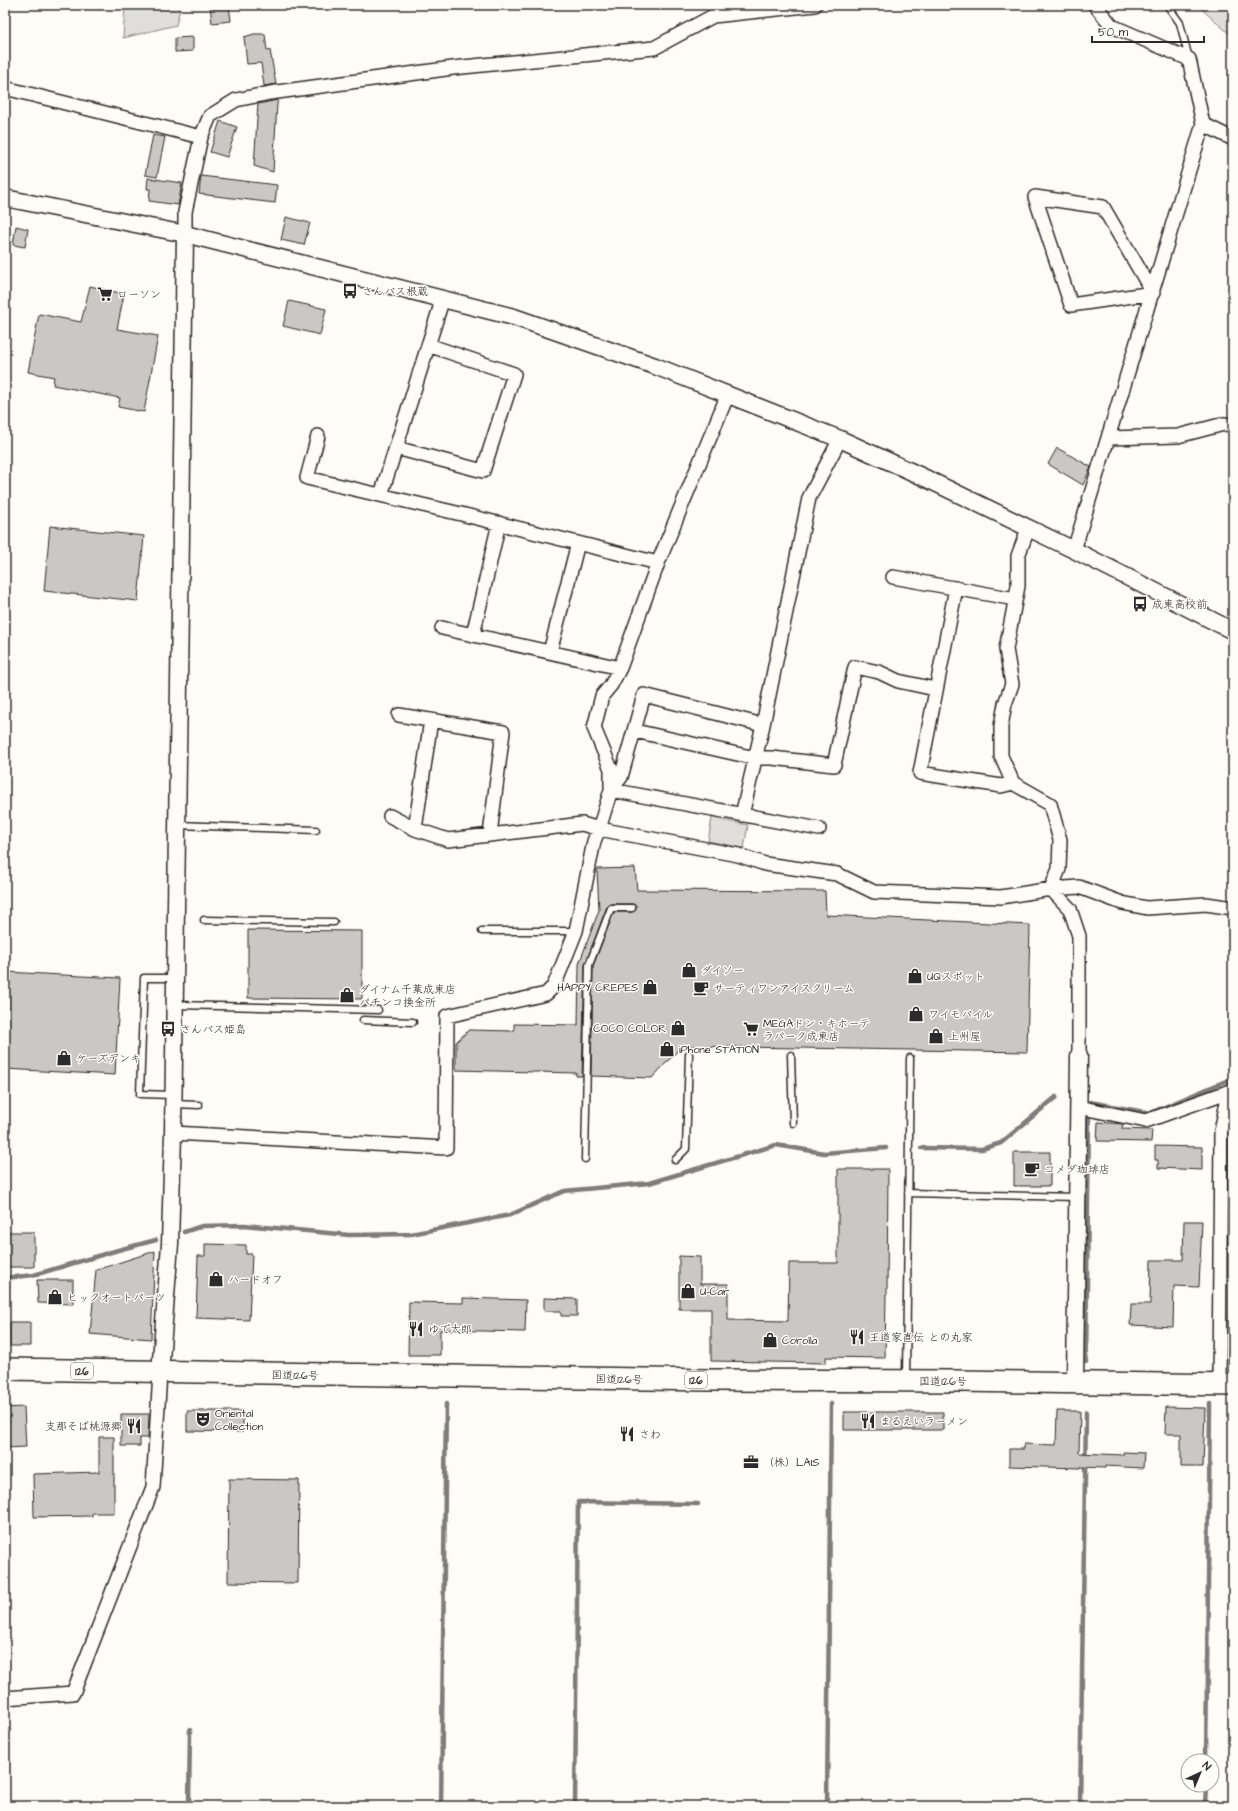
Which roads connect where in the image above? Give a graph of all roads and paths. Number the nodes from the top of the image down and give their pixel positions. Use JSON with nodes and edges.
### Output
{"nodes":[{"id":1,"x":815,"y":5,"type":"edge"},
{"id":2,"x":1095,"y":5,"type":"edge"},
{"id":3,"x":1167,"y":5,"type":"edge"},
{"id":4,"x":1189,"y":59,"type":"junction"},
{"id":5,"x":5,"y":88,"type":"edge"},
{"id":6,"x":1203,"y":124,"type":"junction"},
{"id":7,"x":201,"y":137,"type":"junction"},
{"id":8,"x":1233,"y":139,"type":"edge"},
{"id":9,"x":5,"y":198,"type":"edge"},
{"id":10,"x":185,"y":234,"type":"junction"},
{"id":11,"x":1152,"y":293,"type":"junction"},
{"id":12,"x":443,"y":298,"type":"junction"},
{"id":13,"x":428,"y":345,"type":"junction"},
{"id":14,"x":728,"y":394,"type":"junction"},
{"id":15,"x":1233,"y":425,"type":"edge"},
{"id":16,"x":318,"y":436,"type":"dead end"},
{"id":17,"x":1108,"y":438,"type":"junction"},
{"id":18,"x":840,"y":439,"type":"junction"},
{"id":19,"x":396,"y":448,"type":"junction"},
{"id":20,"x":382,"y":495,"type":"junction"},
{"id":21,"x":499,"y":523,"type":"junction"},
{"id":22,"x":1028,"y":529,"type":"junction"},
{"id":23,"x":578,"y":543,"type":"junction"},
{"id":24,"x":1074,"y":550,"type":"junction"},
{"id":25,"x":658,"y":563,"type":"junction"},
{"id":26,"x":893,"y":577,"type":"dead end"},
{"id":27,"x":956,"y":588,"type":"junction"},
{"id":28,"x":1015,"y":599,"type":"junction"},
{"id":29,"x":442,"y":628,"type":"dead end"},
{"id":30,"x":1233,"y":631,"type":"edge"},
{"id":31,"x":473,"y":635,"type":"junction"},
{"id":32,"x":550,"y":652,"type":"junction"},
{"id":33,"x":620,"y":668,"type":"junction"},
{"id":34,"x":935,"y":688,"type":"junction"},
{"id":35,"x":399,"y":715,"type":"dead end"},
{"id":36,"x":431,"y":720,"type":"junction"},
{"id":37,"x":763,"y":725,"type":"junction"},
{"id":38,"x":635,"y":731,"type":"junction"},
{"id":39,"x":755,"y":758,"type":"junction"},
{"id":40,"x":1013,"y":783,"type":"junction"},
{"id":41,"x":611,"y":790,"type":"junction"},
{"id":42,"x":742,"y":815,"type":"junction"},
{"id":43,"x":390,"y":816,"type":"dead end"},
{"id":44,"x":177,"y":825,"type":"junction"},
{"id":45,"x":415,"y":829,"type":"junction"},
{"id":46,"x":599,"y":829,"type":"junction"},
{"id":47,"x":819,"y":829,"type":"dead end"},
{"id":48,"x":316,"y":830,"type":"dead end"},
{"id":49,"x":490,"y":834,"type":"junction"},
{"id":50,"x":1052,"y":889,"type":"junction"},
{"id":51,"x":632,"y":908,"type":"dead end"},
{"id":52,"x":1233,"y":908,"type":"edge"},
{"id":53,"x":204,"y":920,"type":"dead end"},
{"id":54,"x":334,"y":922,"type":"dead end"},
{"id":55,"x":482,"y":931,"type":"dead end"},
{"id":56,"x":576,"y":931,"type":"junction"},
{"id":57,"x":175,"y":978,"type":"junction"},
{"id":58,"x":175,"y":1005,"type":"junction"},
{"id":59,"x":378,"y":1010,"type":"dead end"},
{"id":60,"x":363,"y":1020,"type":"dead end"},
{"id":61,"x":413,"y":1022,"type":"dead end"},
{"id":62,"x":689,"y":1054,"type":"dead end"},
{"id":63,"x":1079,"y":1055,"type":"joint"},
{"id":64,"x":791,"y":1056,"type":"dead end"},
{"id":65,"x":910,"y":1058,"type":"dead end"},
{"id":66,"x":1233,"y":1090,"type":"edge"},
{"id":67,"x":1233,"y":1094,"type":"edge"},
{"id":68,"x":174,"y":1100,"type":"junction"},
{"id":69,"x":199,"y":1105,"type":"dead end"},
{"id":70,"x":1078,"y":1107,"type":"junction"},
{"id":71,"x":793,"y":1123,"type":"dead end"},
{"id":72,"x":173,"y":1133,"type":"junction"},
{"id":73,"x":585,"y":1158,"type":"dead end"},
{"id":74,"x":675,"y":1160,"type":"dead end"},
{"id":75,"x":908,"y":1193,"type":"junction"},
{"id":76,"x":1076,"y":1197,"type":"junction"},
{"id":77,"x":5,"y":1370,"type":"edge"},
{"id":78,"x":160,"y":1373,"type":"junction"},
{"id":79,"x":906,"y":1381,"type":"junction"},
{"id":80,"x":1075,"y":1382,"type":"junction"},
{"id":81,"x":1226,"y":1385,"type":"edge"},
{"id":82,"x":5,"y":1698,"type":"edge"}],
"edges":[{"from":1,"to":7,"type":"street"},
{"from":2,"to":4,"type":"street"},
{"from":3,"to":4,"type":"lane"},
{"from":4,"to":6,"type":"street"},
{"from":5,"to":7,"type":"street"},
{"from":6,"to":8,"type":"street"},
{"from":6,"to":11,"type":"street"},
{"from":7,"to":10,"type":"street"},
{"from":9,"to":10,"type":"street"},
{"from":10,"to":12,"type":"street"},
{"from":10,"to":44,"type":"street"},
{"from":11,"to":11,"type":"street"},
{"from":11,"to":17,"type":"street"},
{"from":12,"to":13,"type":"street"},
{"from":12,"to":14,"type":"street"},
{"from":13,"to":19,"type":"street"},
{"from":13,"to":19,"type":"street"},
{"from":14,"to":18,"type":"street"},
{"from":14,"to":25,"type":"street"},
{"from":15,"to":17,"type":"street"},
{"from":16,"to":20,"type":"street"},
{"from":17,"to":24,"type":"street"},
{"from":18,"to":22,"type":"street"},
{"from":18,"to":37,"type":"street"},
{"from":19,"to":20,"type":"street"},
{"from":20,"to":21,"type":"street"},
{"from":21,"to":23,"type":"street"},
{"from":21,"to":31,"type":"street"},
{"from":22,"to":24,"type":"street"},
{"from":22,"to":28,"type":"street"},
{"from":23,"to":25,"type":"street"},
{"from":23,"to":32,"type":"street"},
{"from":24,"to":30,"type":"street"},
{"from":25,"to":33,"type":"street"},
{"from":26,"to":27,"type":"street"},
{"from":27,"to":28,"type":"street"},
{"from":27,"to":34,"type":"street"},
{"from":28,"to":40,"type":"street"},
{"from":29,"to":31,"type":"street"},
{"from":31,"to":32,"type":"street"},
{"from":32,"to":33,"type":"street"},
{"from":33,"to":41,"type":"street"},
{"from":34,"to":39,"type":"street"},
{"from":34,"to":40,"type":"street"},
{"from":35,"to":36,"type":"street"},
{"from":36,"to":45,"type":"street"},
{"from":36,"to":49,"type":"street"},
{"from":37,"to":38,"type":"street"},
{"from":37,"to":39,"type":"street"},
{"from":38,"to":39,"type":"street"},
{"from":38,"to":41,"type":"street"},
{"from":39,"to":42,"type":"street"},
{"from":40,"to":50,"type":"street"},
{"from":41,"to":42,"type":"street"},
{"from":41,"to":46,"type":"street"},
{"from":42,"to":47,"type":"street"},
{"from":43,"to":45,"type":"street"},
{"from":44,"to":48,"type":"lane"},
{"from":44,"to":57,"type":"street"},
{"from":45,"to":49,"type":"street"},
{"from":46,"to":49,"type":"street"},
{"from":46,"to":50,"type":"street"},
{"from":46,"to":56,"type":"street"},
{"from":50,"to":52,"type":"street"},
{"from":50,"to":63,"type":"street"},
{"from":51,"to":73,"type":"lane"},
{"from":53,"to":54,"type":"lane"},
{"from":55,"to":56,"type":"lane"},
{"from":56,"to":72,"type":"street"},
{"from":57,"to":58,"type":"street"},
{"from":57,"to":68,"type":"lane"},
{"from":58,"to":59,"type":"lane"},
{"from":58,"to":68,"type":"street"},
{"from":60,"to":61,"type":"lane"},
{"from":62,"to":74,"type":"lane"},
{"from":63,"to":70,"type":"street"},
{"from":64,"to":71,"type":"lane"},
{"from":65,"to":75,"type":"lane"},
{"from":66,"to":70,"type":"street"},
{"from":67,"to":81,"type":"street"},
{"from":68,"to":69,"type":"lane"},
{"from":68,"to":72,"type":"street"},
{"from":70,"to":76,"type":"street"},
{"from":72,"to":78,"type":"street"},
{"from":75,"to":76,"type":"lane"},
{"from":75,"to":79,"type":"lane"},
{"from":76,"to":80,"type":"street"},
{"from":77,"to":78,"type":"highway","name":"国道126号","number":"126"},
{"from":78,"to":79,"type":"highway","name":"国道126号","number":"126"},
{"from":78,"to":82,"type":"street"},
{"from":79,"to":80,"type":"highway","name":"国道126号","number":"126"},
{"from":80,"to":81,"type":"highway","name":"国道126号","number":"126"}]}
